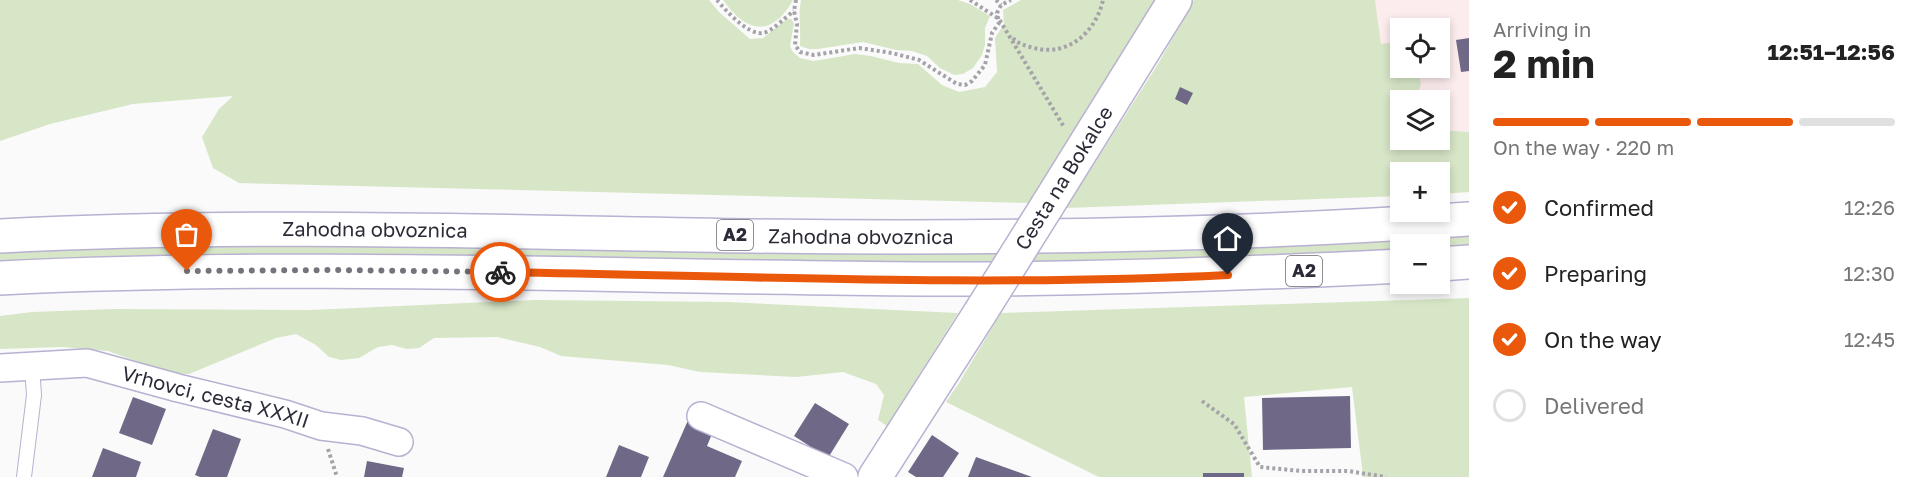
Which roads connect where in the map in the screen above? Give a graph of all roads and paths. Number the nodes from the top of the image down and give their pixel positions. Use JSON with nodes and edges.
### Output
{"nodes":[{"id":1,"x":717,"y":0,"type":"edge"},
{"id":2,"x":796,"y":0,"type":"edge"},
{"id":3,"x":970,"y":0,"type":"edge"},
{"id":4,"x":996,"y":0,"type":"edge"},
{"id":5,"x":1011,"y":0,"type":"edge"},
{"id":6,"x":1103,"y":0,"type":"edge"},
{"id":7,"x":1175,"y":0,"type":"edge"},
{"id":8,"x":1001,"y":5,"type":"junction"},
{"id":9,"x":794,"y":11,"type":"junction"},
{"id":10,"x":999,"y":19,"type":"junction"},
{"id":11,"x":1006,"y":31,"type":"junction"},
{"id":12,"x":1079,"y":154,"type":"junction"},
{"id":13,"x":1469,"y":219,"type":"edge"},
{"id":14,"x":0,"y":236,"type":"edge"},
{"id":15,"x":1469,"y":262,"type":"edge"},
{"id":16,"x":1450,"y":263,"type":"edge"},
{"id":17,"x":1390,"y":267,"type":"edge"},
{"id":18,"x":0,"y":278,"type":"edge"},
{"id":19,"x":32,"y":366,"type":"junction"},
{"id":20,"x":0,"y":368,"type":"edge"},
{"id":21,"x":1202,"y":401,"type":"dead end"},
{"id":22,"x":701,"y":416,"type":"dead end"},
{"id":23,"x":399,"y":442,"type":"dead end"},
{"id":24,"x":24,"y":477,"type":"edge"},
{"id":25,"x":844,"y":477,"type":"edge"},
{"id":26,"x":875,"y":477,"type":"edge"},
{"id":27,"x":1386,"y":477,"type":"edge"}],
"edges":[{"from":1,"to":9,"type":"path"},
{"from":2,"to":9,"type":"path"},
{"from":3,"to":10,"type":"path"},
{"from":4,"to":8,"type":"path"},
{"from":5,"to":8,"type":"path"},
{"from":6,"to":11,"type":"path"},
{"from":7,"to":12,"type":"main road","name":"Cesta na Bokalce"},
{"from":8,"to":10,"type":"path"},
{"from":9,"to":10,"type":"path"},
{"from":10,"to":11,"type":"path"},
{"from":11,"to":12,"type":"path"},
{"from":12,"to":26,"type":"main road","name":"Cesta na Bokalce","bridge":true},
{"from":13,"to":14,"type":"main road","name":"Zahodna obvoznica","number":"A2"},
{"from":15,"to":16,"type":"main road"},
{"from":17,"to":18,"type":"main road","name":"Zahodna obvoznica","number":"A2"},
{"from":19,"to":20,"type":"street","name":"Vrhovci, cesta XXXII"},
{"from":19,"to":23,"type":"street","name":"Vrhovci, cesta XXXII"},
{"from":19,"to":24,"type":"lane"},
{"from":21,"to":27,"type":"path"},
{"from":22,"to":25,"type":"street"}]}
